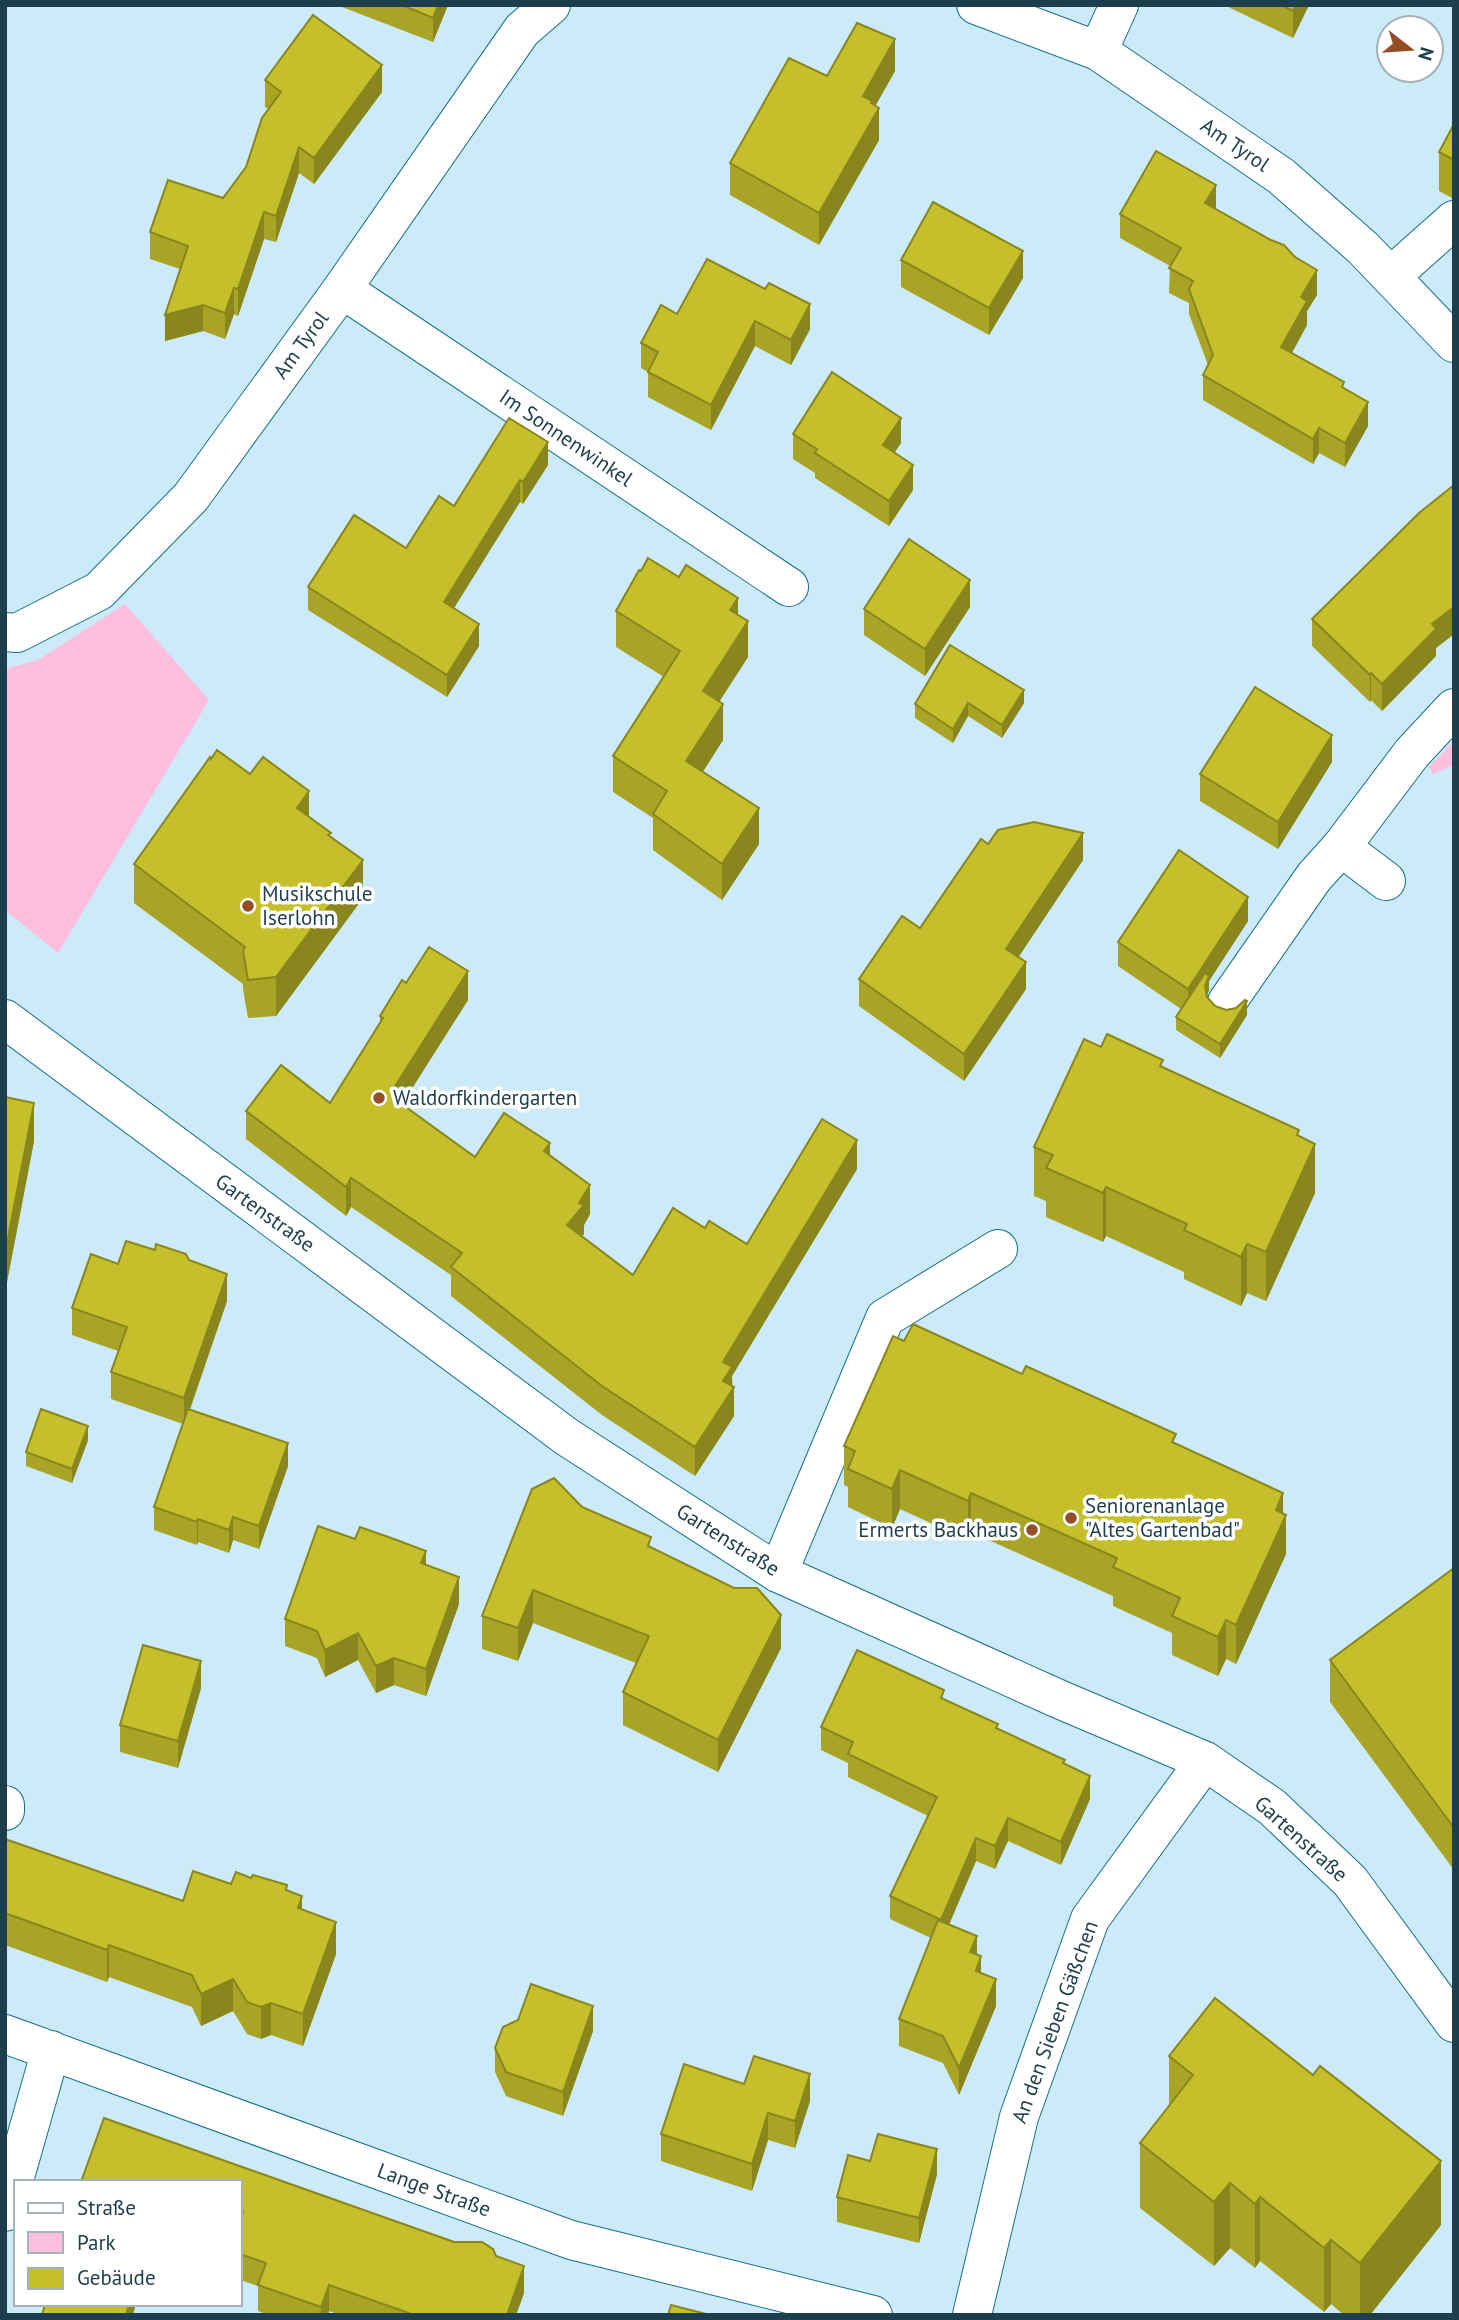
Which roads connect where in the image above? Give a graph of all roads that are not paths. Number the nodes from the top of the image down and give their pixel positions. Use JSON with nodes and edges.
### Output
{"nodes":[{"id":1,"x":551,"y":5,"type":"edge"},
{"id":2,"x":976,"y":5,"type":"edge"},
{"id":3,"x":1119,"y":5,"type":"edge"},
{"id":4,"x":1098,"y":51,"type":"junction"},
{"id":5,"x":1454,"y":219,"type":"edge"},
{"id":6,"x":1391,"y":276,"type":"junction"},
{"id":7,"x":342,"y":289,"type":"junction"},
{"id":8,"x":1454,"y":343,"type":"edge"},
{"id":9,"x":789,"y":587,"type":"dead end"},
{"id":10,"x":5,"y":632,"type":"edge"},
{"id":11,"x":1454,"y":708,"type":"edge"},
{"id":12,"x":1341,"y":847,"type":"junction"},
{"id":13,"x":1386,"y":881,"type":"dead end"},
{"id":14,"x":1227,"y":1002,"type":"dead end"},
{"id":15,"x":5,"y":1019,"type":"edge"},
{"id":16,"x":998,"y":1249,"type":"dead end"},
{"id":17,"x":778,"y":1573,"type":"junction"},
{"id":18,"x":1205,"y":1761,"type":"junction"},
{"id":19,"x":5,"y":1805,"type":"edge"},
{"id":20,"x":5,"y":1811,"type":"edge"},
{"id":21,"x":1454,"y":2023,"type":"edge"},
{"id":22,"x":5,"y":2034,"type":"edge"},
{"id":23,"x":51,"y":2050,"type":"junction"},
{"id":24,"x":5,"y":2211,"type":"edge"},
{"id":25,"x":873,"y":2315,"type":"edge"},
{"id":26,"x":972,"y":2315,"type":"edge"}],
"edges":[{"from":1,"to":7,"type":"street","name":"Am Tyrol"},
{"from":2,"to":4,"type":"street","name":"Am Tyrol"},
{"from":3,"to":4,"type":"street"},
{"from":4,"to":6,"type":"street","name":"Am Tyrol"},
{"from":5,"to":6,"type":"street"},
{"from":6,"to":8,"type":"street","name":"Am Tyrol"},
{"from":7,"to":9,"type":"street","name":"Im Sonnenwinkel"},
{"from":7,"to":10,"type":"street","name":"Am Tyrol"},
{"from":11,"to":12,"type":"street"},
{"from":12,"to":13,"type":"street"},
{"from":12,"to":14,"type":"street"},
{"from":15,"to":17,"type":"street","name":"Gartenstraße"},
{"from":16,"to":17,"type":"street"},
{"from":17,"to":18,"type":"street","name":"Gartenstraße"},
{"from":18,"to":21,"type":"street","name":"Gartenstraße"},
{"from":18,"to":26,"type":"street","name":"An den Sieben Gäßchen"},
{"from":19,"to":20,"type":"street"},
{"from":22,"to":23,"type":"street","name":"Lange Straße"},
{"from":23,"to":24,"type":"street"},
{"from":23,"to":25,"type":"street","name":"Lange Straße"}]}
